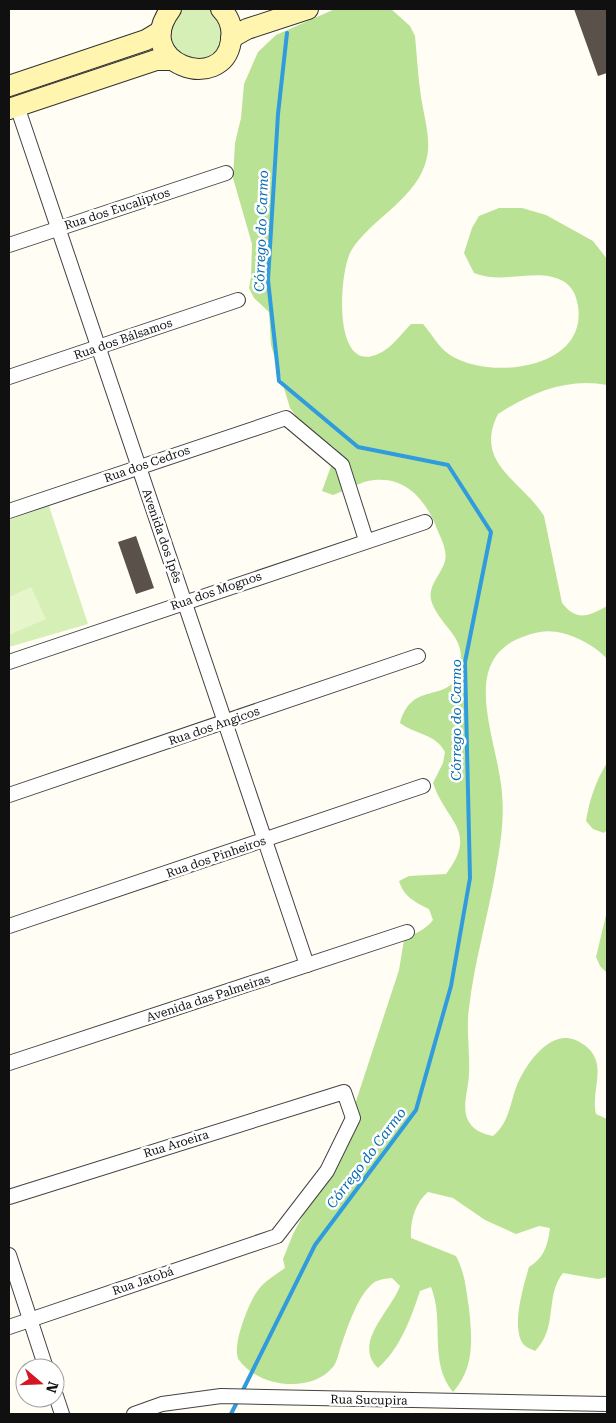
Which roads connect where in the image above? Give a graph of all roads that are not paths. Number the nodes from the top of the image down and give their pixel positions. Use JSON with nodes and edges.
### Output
{"nodes":[{"id":1,"x":171,"y":9,"type":"edge"},
{"id":2,"x":221,"y":9,"type":"edge"},
{"id":3,"x":230,"y":9,"type":"edge"},
{"id":4,"x":241,"y":9,"type":"edge"},
{"id":5,"x":308,"y":9,"type":"edge"},
{"id":6,"x":161,"y":31,"type":"junction"},
{"id":7,"x":231,"y":38,"type":"junction"},
{"id":8,"x":172,"y":60,"type":"junction"},
{"id":9,"x":9,"y":86,"type":"edge"},
{"id":10,"x":13,"y":107,"type":"edge"},
{"id":11,"x":226,"y":173,"type":"dead end"},
{"id":12,"x":58,"y":229,"type":"junction"},
{"id":13,"x":9,"y":245,"type":"edge"},
{"id":14,"x":238,"y":300,"type":"dead end"},
{"id":15,"x":98,"y":348,"type":"junction"},
{"id":16,"x":9,"y":377,"type":"edge"},
{"id":17,"x":139,"y":467,"type":"junction"},
{"id":18,"x":9,"y":511,"type":"edge"},
{"id":19,"x":425,"y":522,"type":"dead end"},
{"id":20,"x":366,"y":540,"type":"junction"},
{"id":21,"x":184,"y":602,"type":"junction"},
{"id":22,"x":418,"y":656,"type":"dead end"},
{"id":23,"x":9,"y":662,"type":"edge"},
{"id":24,"x":225,"y":723,"type":"junction"},
{"id":25,"x":423,"y":786,"type":"dead end"},
{"id":26,"x":9,"y":795,"type":"edge"},
{"id":27,"x":264,"y":841,"type":"junction"},
{"id":28,"x":9,"y":926,"type":"edge"},
{"id":29,"x":407,"y":932,"type":"dead end"},
{"id":30,"x":307,"y":965,"type":"junction"},
{"id":31,"x":9,"y":1063,"type":"edge"},
{"id":32,"x":9,"y":1197,"type":"edge"},
{"id":33,"x":277,"y":1236,"type":"joint"},
{"id":34,"x":9,"y":1255,"type":"edge"},
{"id":35,"x":30,"y":1320,"type":"junction"},
{"id":36,"x":9,"y":1327,"type":"edge"},
{"id":37,"x":43,"y":1358,"type":"edge"},
{"id":38,"x":607,"y":1404,"type":"edge"},
{"id":39,"x":134,"y":1414,"type":"edge"}],
"edges":[{"from":1,"to":6,"type":"main road"},
{"from":2,"to":7,"type":"main road"},
{"from":3,"to":4,"type":"main road"},
{"from":5,"to":7,"type":"main road"},
{"from":6,"to":8,"type":"main road"},
{"from":6,"to":9,"type":"main road"},
{"from":7,"to":8,"type":"main road"},
{"from":8,"to":10,"type":"main road"},
{"from":10,"to":12,"type":"street","name":"Avenida dos Ipês"},
{"from":11,"to":12,"type":"street","name":"Rua dos Eucaliptos"},
{"from":12,"to":13,"type":"street","name":"Rua dos Eucaliptos"},
{"from":12,"to":15,"type":"street","name":"Avenida dos Ipês"},
{"from":14,"to":15,"type":"street","name":"Rua dos Bálsamos"},
{"from":15,"to":16,"type":"street","name":"Rua dos Bálsamos"},
{"from":15,"to":17,"type":"street","name":"Avenida dos Ipês"},
{"from":17,"to":18,"type":"street","name":"Rua dos Cedros"},
{"from":17,"to":20,"type":"street","name":"Rua dos Cedros"},
{"from":17,"to":21,"type":"street","name":"Avenida dos Ipês"},
{"from":19,"to":20,"type":"street","name":"Rua dos Mognos"},
{"from":20,"to":21,"type":"street","name":"Rua dos Mognos"},
{"from":21,"to":23,"type":"street","name":"Rua dos Mognos"},
{"from":21,"to":24,"type":"street","name":"Avenida dos Ipês"},
{"from":22,"to":24,"type":"street","name":"Rua dos Angicos"},
{"from":24,"to":26,"type":"street","name":"Rua dos Angicos"},
{"from":24,"to":27,"type":"street","name":"Avenida dos Ipês"},
{"from":25,"to":27,"type":"street","name":"Rua dos Pinheiros"},
{"from":27,"to":28,"type":"street","name":"Rua dos Pinheiros"},
{"from":27,"to":30,"type":"street","name":"Avenida dos Ipês"},
{"from":29,"to":30,"type":"street","name":"Avenida das Palmeiras"},
{"from":30,"to":31,"type":"street","name":"Avenida das Palmeiras"},
{"from":32,"to":33,"type":"street","name":"Rua Aroeira"},
{"from":33,"to":35,"type":"street","name":"Rua Jatobá"},
{"from":34,"to":35,"type":"street"},
{"from":35,"to":36,"type":"street","name":"Rua Jatobá"},
{"from":35,"to":37,"type":"street"},
{"from":38,"to":39,"type":"street","name":"Rua Sucupira"}]}
